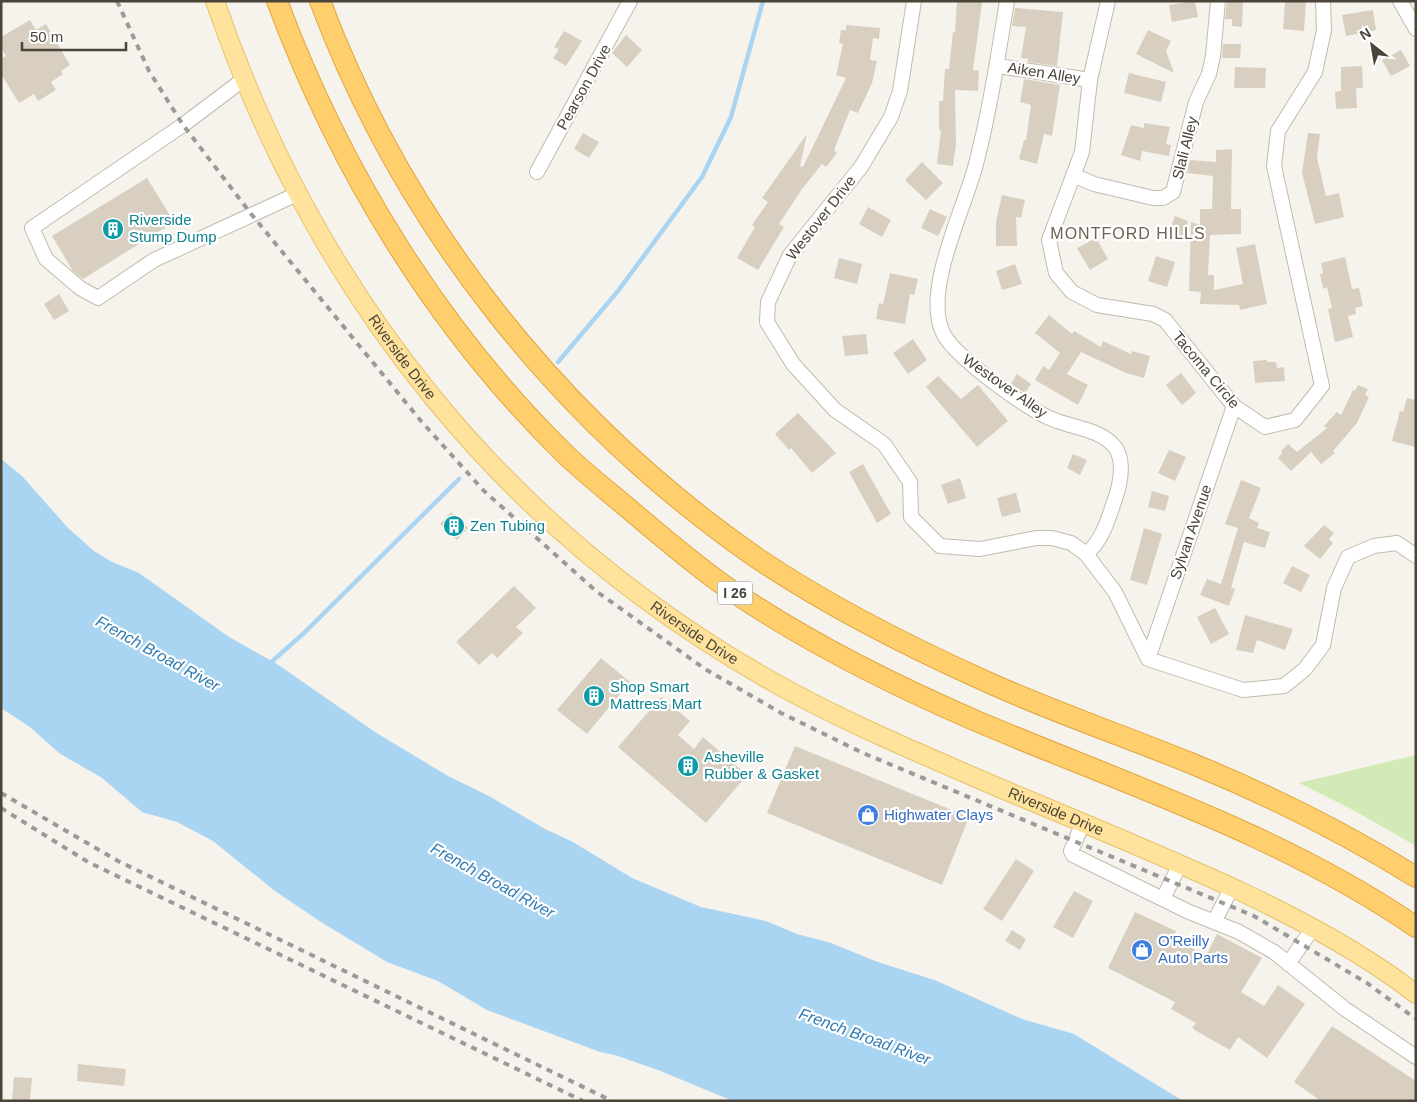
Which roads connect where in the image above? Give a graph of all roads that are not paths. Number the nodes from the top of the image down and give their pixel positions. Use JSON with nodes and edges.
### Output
{"nodes":[{"id":1,"x":215,"y":1,"type":"edge"},
{"id":2,"x":277,"y":1,"type":"edge"},
{"id":3,"x":320,"y":1,"type":"edge"},
{"id":4,"x":630,"y":1,"type":"edge"},
{"id":5,"x":914,"y":1,"type":"edge"},
{"id":6,"x":1007,"y":1,"type":"edge"},
{"id":7,"x":1108,"y":1,"type":"edge"},
{"id":8,"x":1218,"y":1,"type":"edge"},
{"id":9,"x":1323,"y":1,"type":"edge"},
{"id":10,"x":1400,"y":1,"type":"edge"},
{"id":11,"x":1416,"y":29,"type":"edge"},
{"id":12,"x":998,"y":66,"type":"junction"},
{"id":13,"x":244,"y":79,"type":"junction"},
{"id":14,"x":1090,"y":80,"type":"junction"},
{"id":15,"x":537,"y":172,"type":"dead end"},
{"id":16,"x":1073,"y":174,"type":"junction"},
{"id":17,"x":297,"y":194,"type":"junction"},
{"id":18,"x":1234,"y":406,"type":"junction"},
{"id":19,"x":1086,"y":554,"type":"junction"},
{"id":20,"x":1416,"y":556,"type":"edge"},
{"id":21,"x":1148,"y":659,"type":"junction"},
{"id":22,"x":1083,"y":823,"type":"junction"},
{"id":23,"x":1180,"y":864,"type":"junction"},
{"id":24,"x":1416,"y":877,"type":"edge"},
{"id":25,"x":1232,"y":887,"type":"junction"},
{"id":26,"x":1162,"y":899,"type":"junction"},
{"id":27,"x":1214,"y":922,"type":"junction"},
{"id":28,"x":1416,"y":927,"type":"edge"},
{"id":29,"x":1313,"y":928,"type":"junction"},
{"id":30,"x":1288,"y":964,"type":"junction"},
{"id":31,"x":1416,"y":994,"type":"edge"},
{"id":32,"x":1416,"y":1057,"type":"edge"}],
"edges":[{"from":1,"to":13,"type":"main road","name":"Riverside Drive"},
{"from":2,"to":28,"type":"highway","number":"I 26"},
{"from":3,"to":24,"type":"highway"},
{"from":4,"to":15,"type":"street","name":"Pearson Drive"},
{"from":5,"to":19,"type":"street","name":"Westover Drive"},
{"from":6,"to":12,"type":"street","name":"Westover Alley"},
{"from":7,"to":14,"type":"street","name":"Tacoma Circle"},
{"from":8,"to":16,"type":"street","name":"Slali Alley"},
{"from":9,"to":18,"type":"street","name":"Tacoma Circle"},
{"from":10,"to":11,"type":"street"},
{"from":12,"to":14,"type":"street","name":"Aiken Alley"},
{"from":12,"to":19,"type":"street","name":"Westover Alley"},
{"from":13,"to":17,"type":"main road","name":"Riverside Drive"},
{"from":13,"to":17,"type":"street"},
{"from":14,"to":16,"type":"street","name":"Tacoma Circle"},
{"from":16,"to":18,"type":"street","name":"Tacoma Circle"},
{"from":17,"to":22,"type":"main road","name":"Riverside Drive"},
{"from":18,"to":21,"type":"street","name":"Sylvan Avenue"},
{"from":19,"to":21,"type":"street","name":"Westover Drive"},
{"from":20,"to":21,"type":"street"},
{"from":22,"to":23,"type":"main road","name":"Riverside Drive"},
{"from":22,"to":26,"type":"street"},
{"from":23,"to":25,"type":"main road","name":"Riverside Drive"},
{"from":23,"to":26,"type":"street"},
{"from":25,"to":27,"type":"street"},
{"from":25,"to":29,"type":"main road","name":"Riverside Drive"},
{"from":26,"to":27,"type":"street"},
{"from":27,"to":30,"type":"street"},
{"from":29,"to":30,"type":"street"},
{"from":29,"to":31,"type":"main road","name":"Riverside Drive"},
{"from":30,"to":32,"type":"street"}]}
